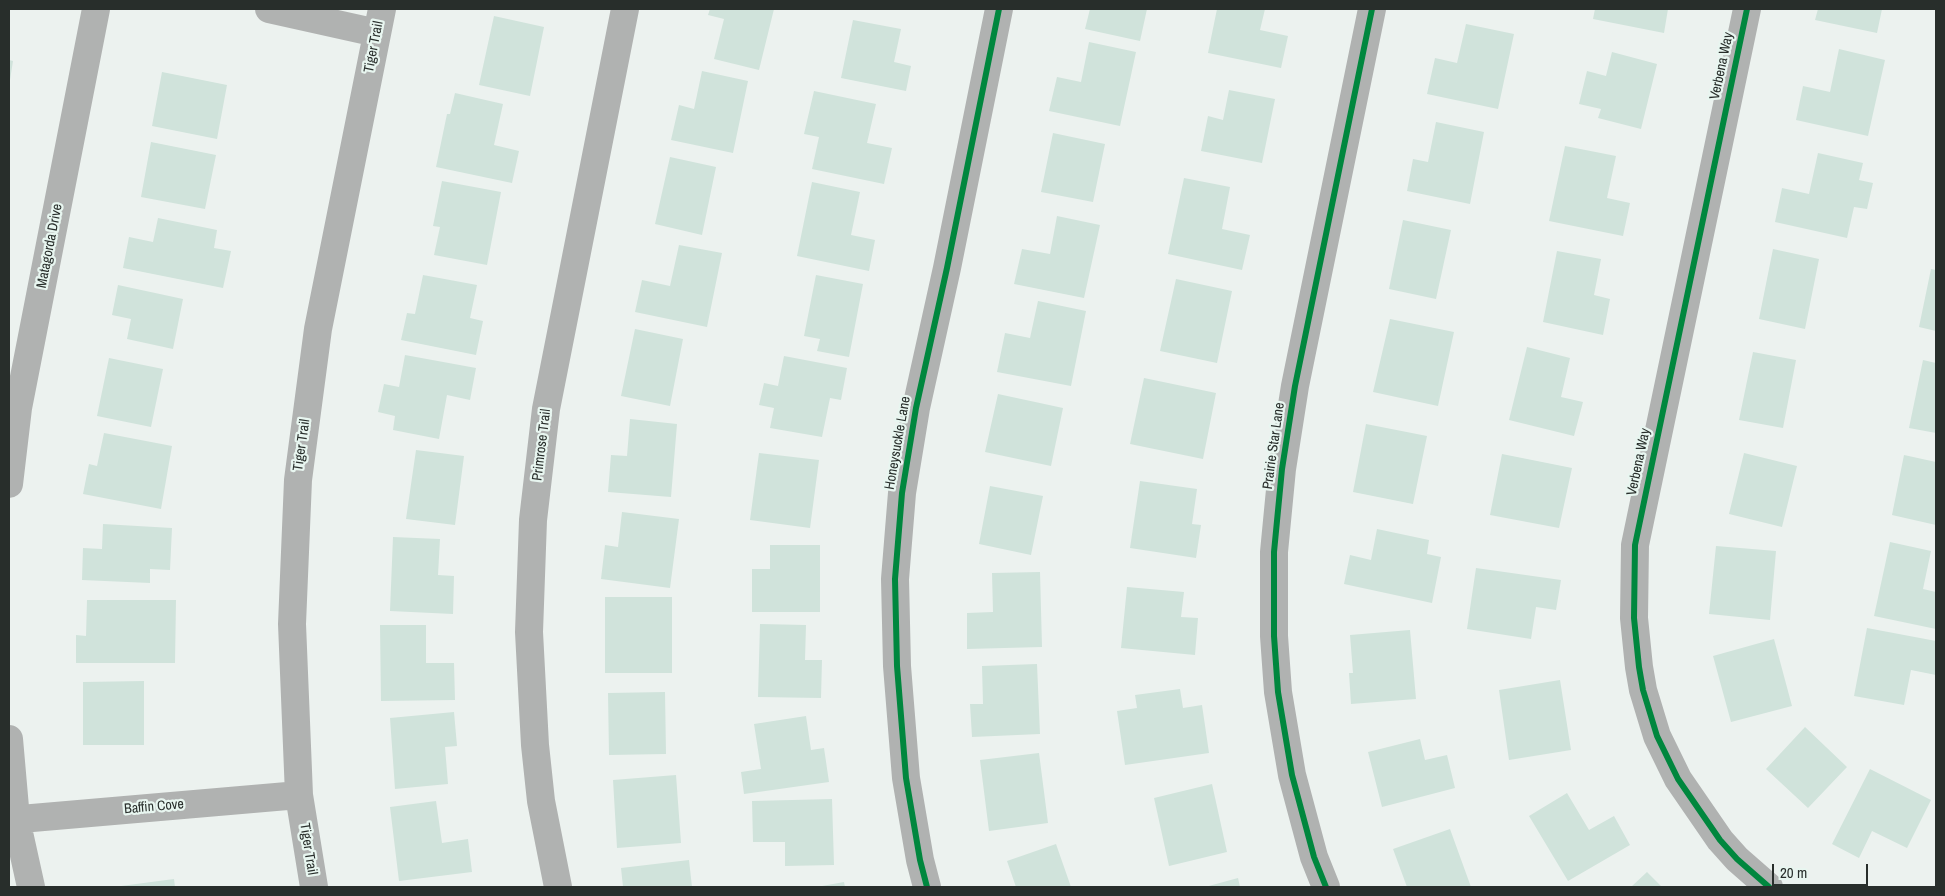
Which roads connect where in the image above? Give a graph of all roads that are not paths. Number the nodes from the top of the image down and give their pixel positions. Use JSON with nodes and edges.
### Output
{"nodes":[{"id":1,"x":96,"y":9,"type":"edge"},
{"id":2,"x":269,"y":9,"type":"edge"},
{"id":3,"x":625,"y":9,"type":"edge"},
{"id":4,"x":998,"y":9,"type":"edge"},
{"id":5,"x":1372,"y":9,"type":"edge"},
{"id":6,"x":1746,"y":9,"type":"edge"},
{"id":7,"x":379,"y":21,"type":"edge"},
{"id":8,"x":13,"y":407,"type":"edge"},
{"id":9,"x":9,"y":484,"type":"edge"},
{"id":10,"x":9,"y":739,"type":"edge"},
{"id":11,"x":299,"y":795,"type":"junction"},
{"id":12,"x":12,"y":819,"type":"edge"},
{"id":13,"x":31,"y":887,"type":"edge"},
{"id":14,"x":314,"y":887,"type":"edge"},
{"id":15,"x":558,"y":887,"type":"edge"},
{"id":16,"x":927,"y":887,"type":"edge"},
{"id":17,"x":1326,"y":887,"type":"edge"},
{"id":18,"x":1769,"y":887,"type":"edge"}],
"edges":[{"from":1,"to":8,"type":"street","name":"Matagorda Drive"},
{"from":2,"to":7,"type":"street"},
{"from":3,"to":15,"type":"street","name":"Primrose Trail"},
{"from":4,"to":16,"type":"street","name":"Honeysuckle Lane"},
{"from":5,"to":17,"type":"street","name":"Prairie Star Lane"},
{"from":6,"to":18,"type":"street","name":"Verbena Way"},
{"from":7,"to":11,"type":"street","name":"Tiger Trail"},
{"from":8,"to":9,"type":"street","name":"Matagorda Drive"},
{"from":10,"to":12,"type":"street"},
{"from":11,"to":12,"type":"street","name":"Baffin Cove"},
{"from":11,"to":14,"type":"street","name":"Tiger Trail"},
{"from":12,"to":13,"type":"street"}]}
